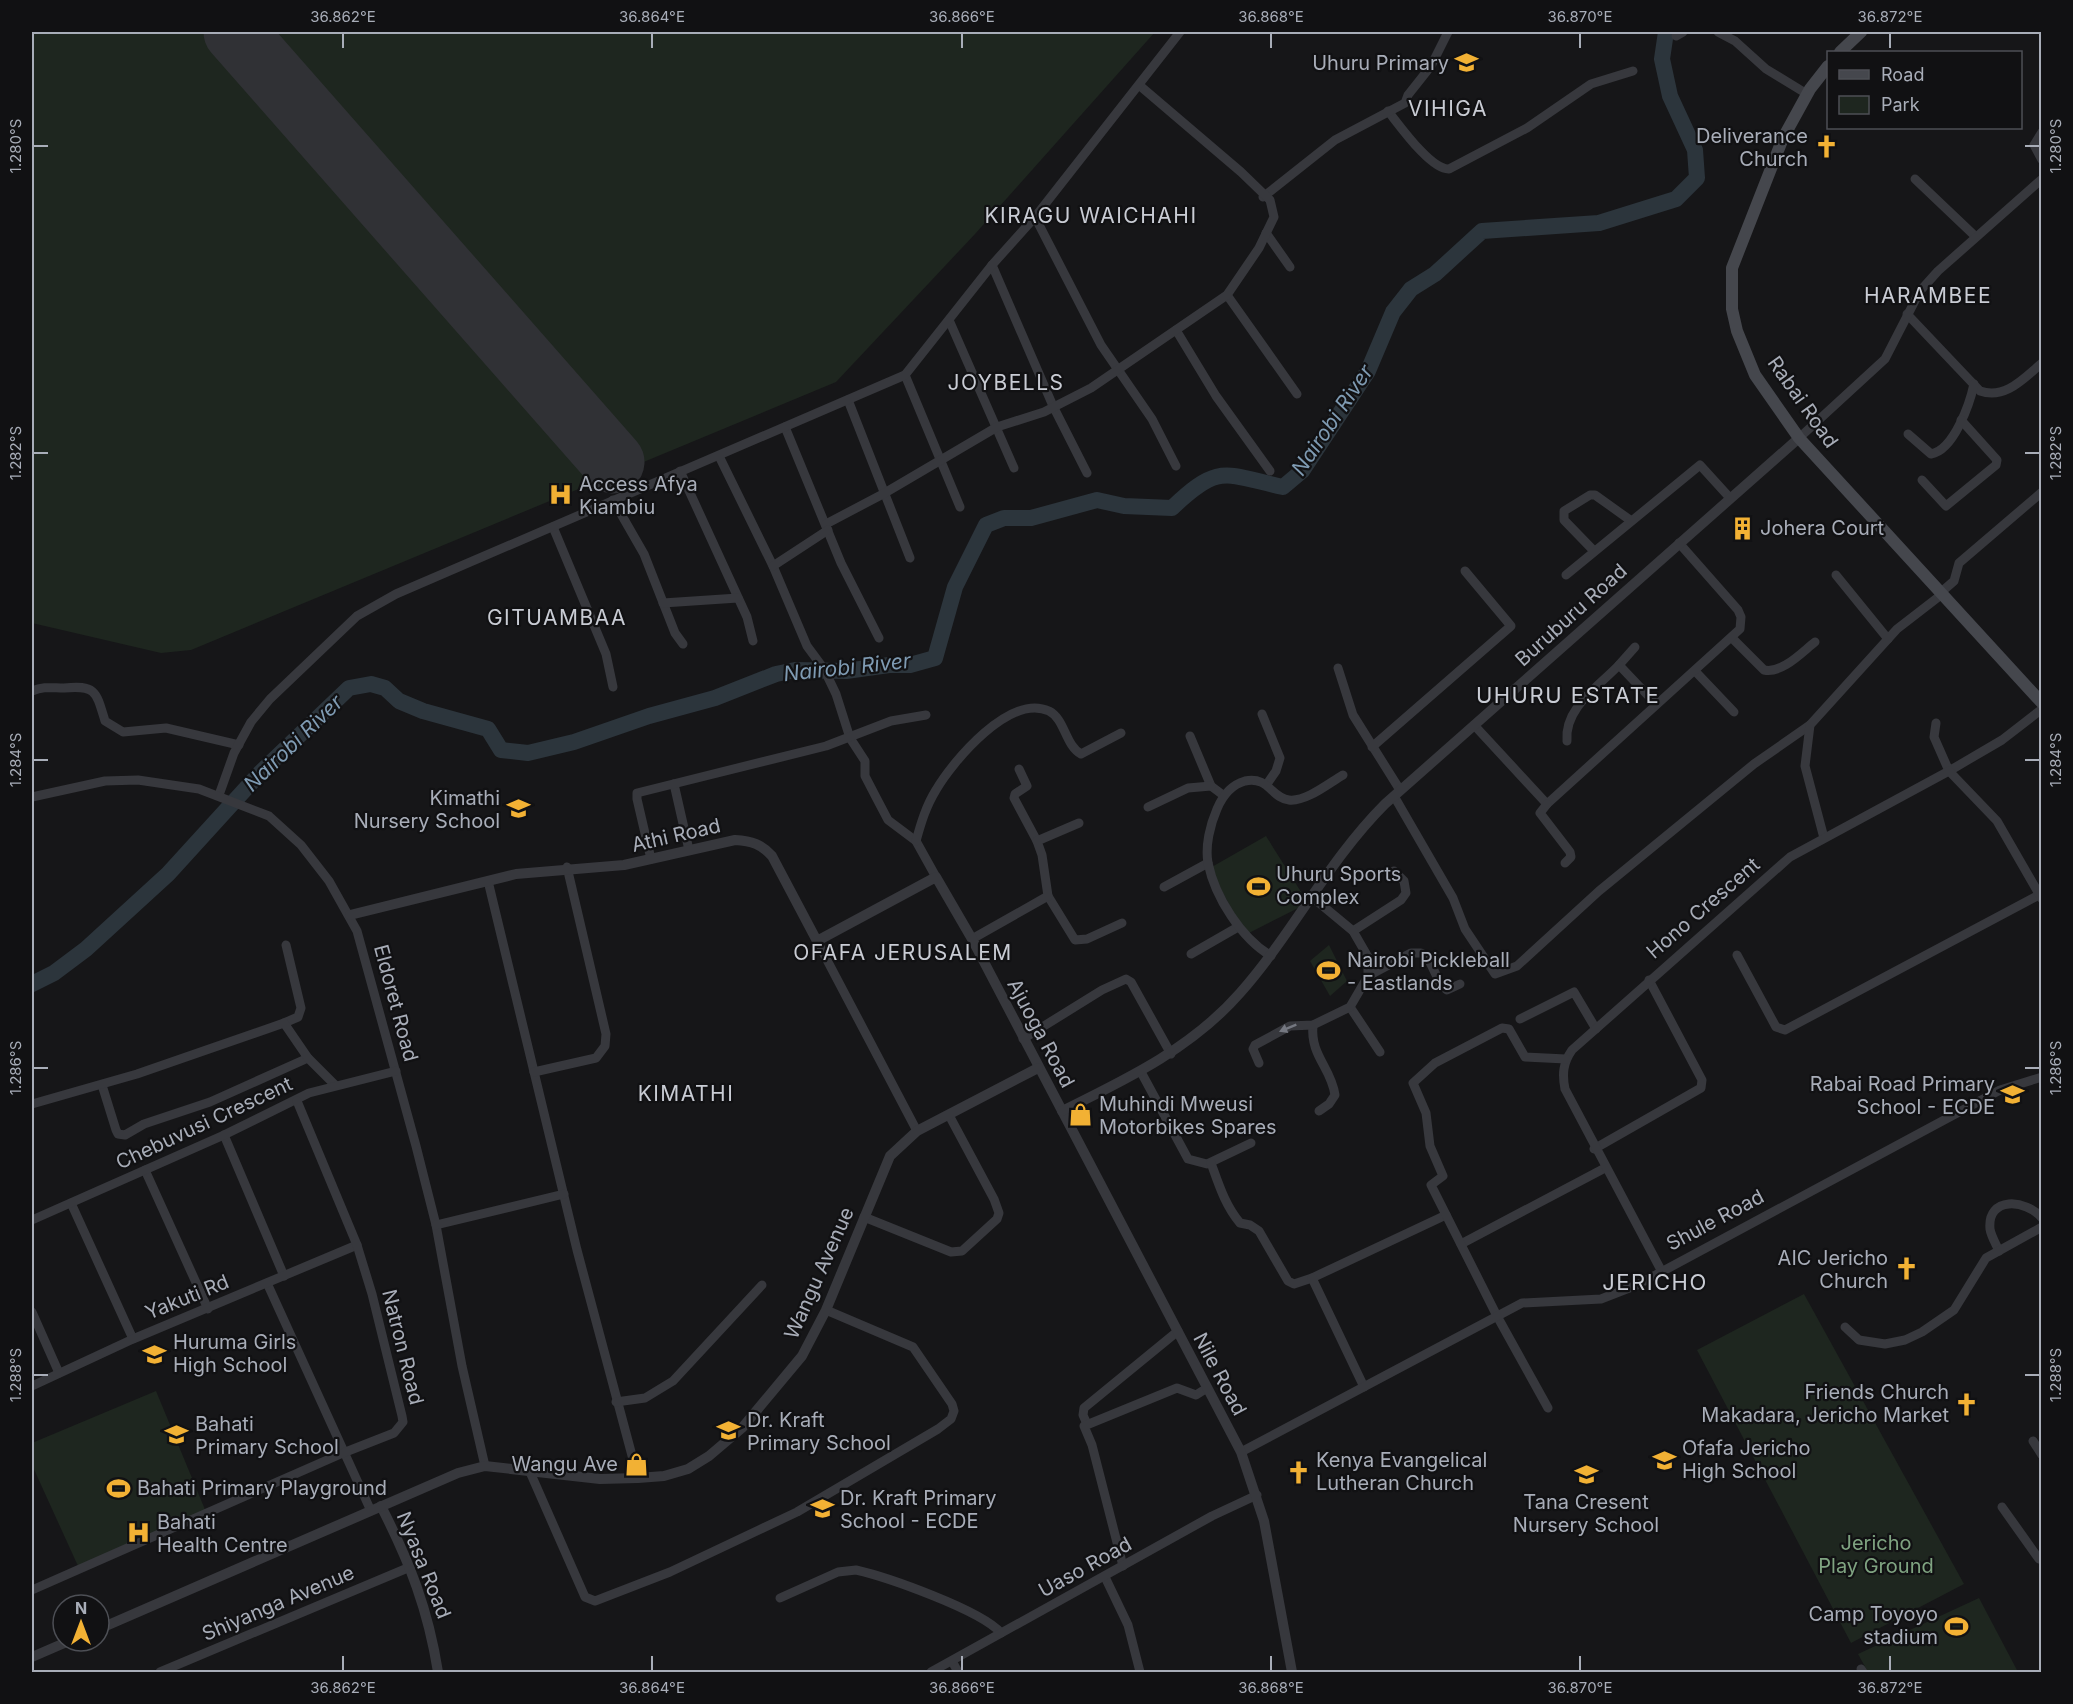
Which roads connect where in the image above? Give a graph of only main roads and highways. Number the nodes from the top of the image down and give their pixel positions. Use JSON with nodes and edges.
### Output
{"nodes":[{"id":1,"x":1861,"y":32,"type":"edge"},
{"id":2,"x":1841,"y":51,"type":"edge"},
{"id":3,"x":1827,"y":67,"type":"edge"},
{"id":4,"x":2042,"y":703,"type":"edge"}],
"edges":[{"from":1,"to":2,"type":"main road"},
{"from":3,"to":4,"type":"main road","name":"Rabai Road"}]}
